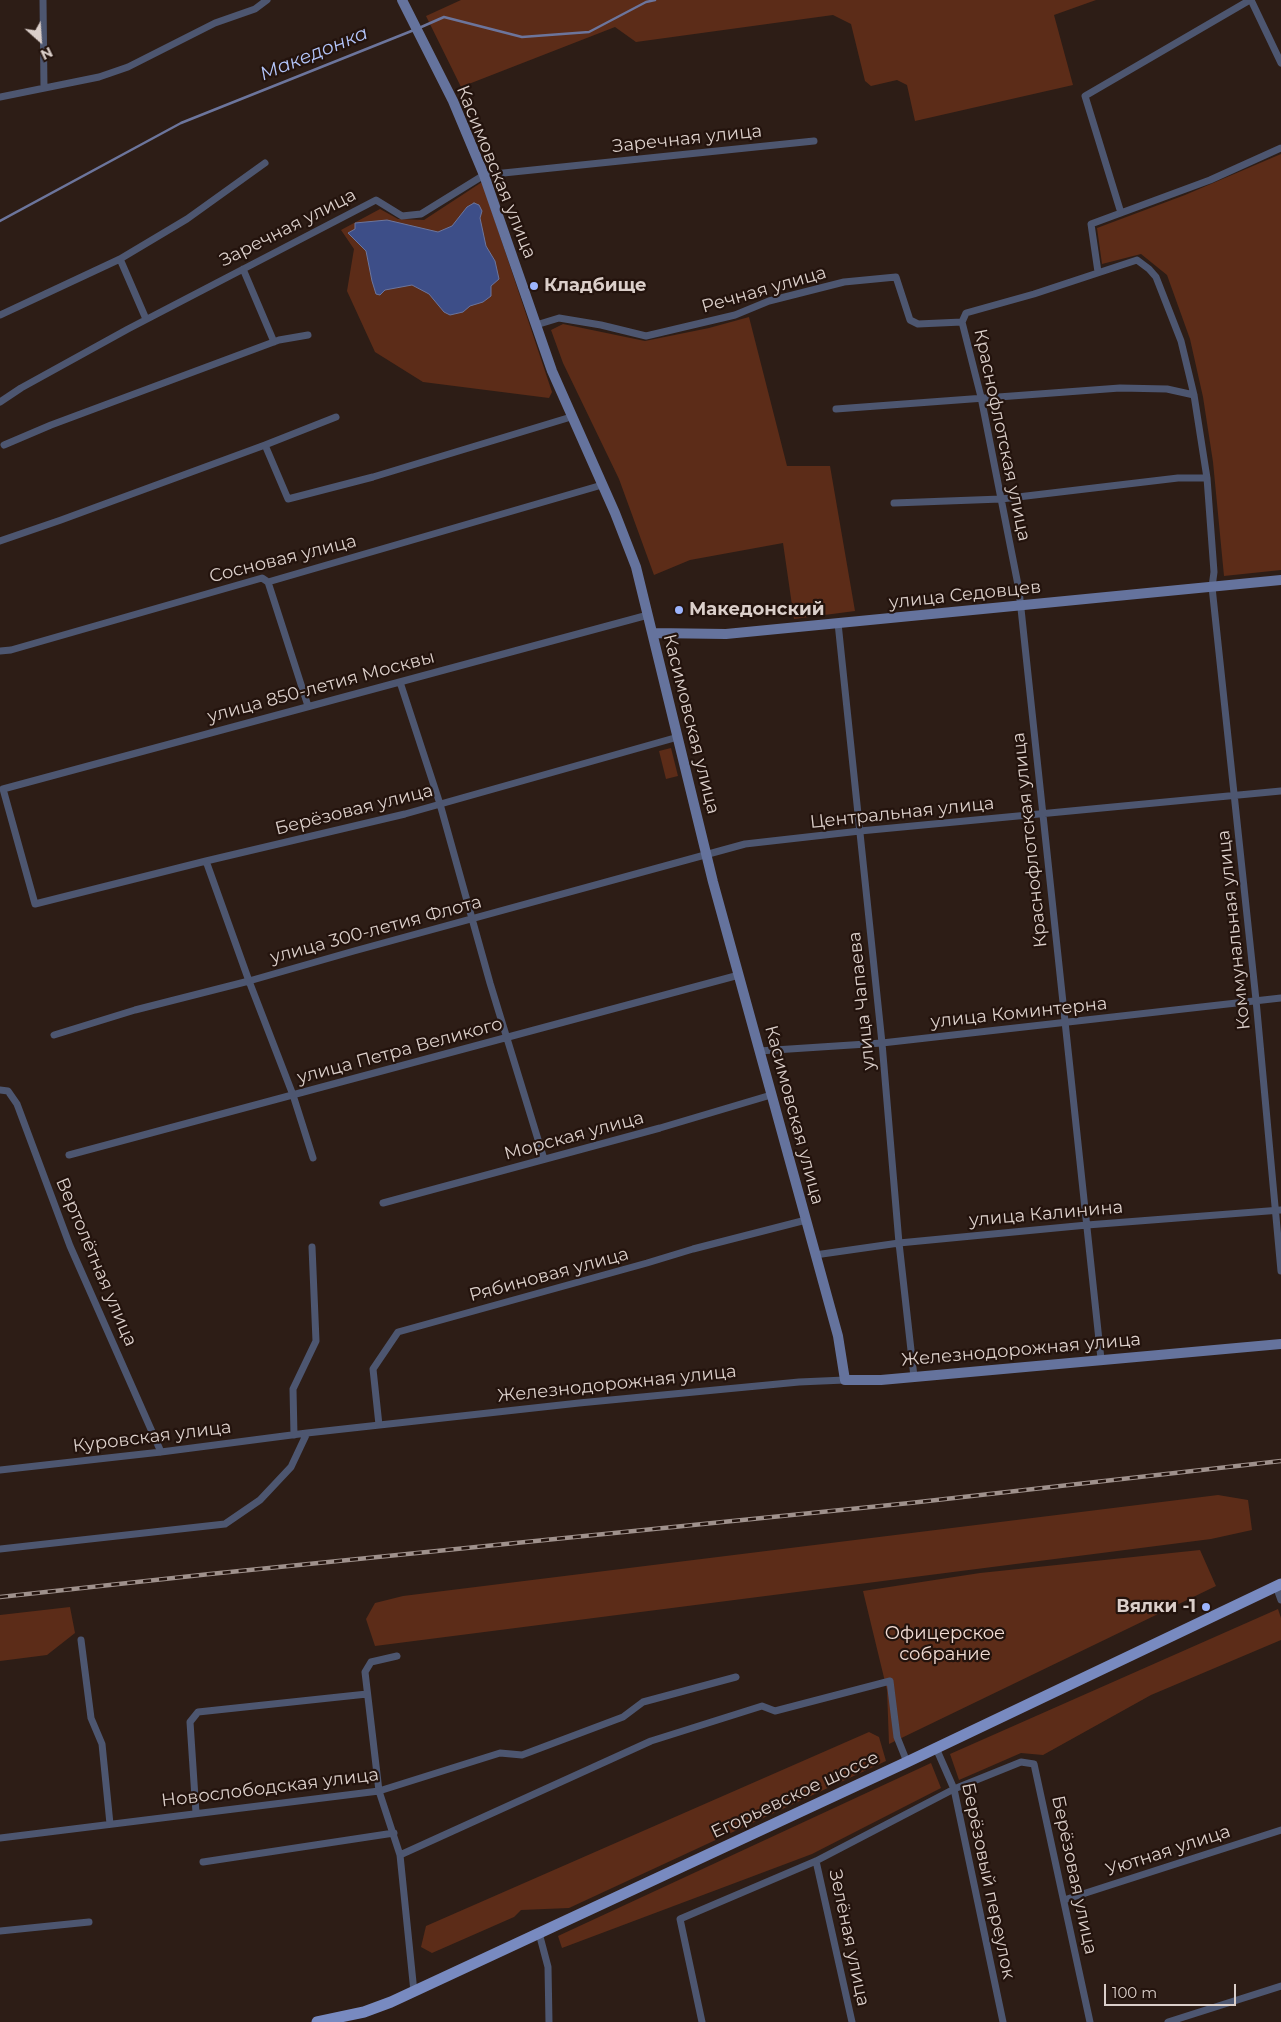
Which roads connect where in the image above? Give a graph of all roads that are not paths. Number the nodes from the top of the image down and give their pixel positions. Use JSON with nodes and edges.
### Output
{"nodes":[{"id":1,"x":43,"y":0,"type":"edge"},
{"id":2,"x":267,"y":0,"type":"edge"},
{"id":3,"x":402,"y":0,"type":"edge"},
{"id":4,"x":1251,"y":0,"type":"edge"},
{"id":5,"x":1281,"y":63,"type":"edge"},
{"id":6,"x":44,"y":88,"type":"junction"},
{"id":7,"x":0,"y":97,"type":"edge"},
{"id":8,"x":814,"y":140,"type":"dead end"},
{"id":9,"x":1281,"y":148,"type":"edge"},
{"id":10,"x":265,"y":163,"type":"dead end"},
{"id":11,"x":484,"y":175,"type":"junction"},
{"id":12,"x":1121,"y":213,"type":"junction"},
{"id":13,"x":120,"y":259,"type":"junction"},
{"id":14,"x":243,"y":269,"type":"junction"},
{"id":15,"x":1098,"y":272,"type":"junction"},
{"id":16,"x":0,"y":315,"type":"edge"},
{"id":17,"x":146,"y":319,"type":"junction"},
{"id":18,"x":962,"y":322,"type":"junction"},
{"id":19,"x":536,"y":325,"type":"junction"},
{"id":20,"x":308,"y":335,"type":"dead end"},
{"id":21,"x":274,"y":342,"type":"junction"},
{"id":22,"x":1194,"y":395,"type":"junction"},
{"id":23,"x":981,"y":397,"type":"junction"},
{"id":24,"x":0,"y":402,"type":"edge"},
{"id":25,"x":836,"y":409,"type":"dead end"},
{"id":26,"x":336,"y":417,"type":"dead end"},
{"id":27,"x":571,"y":417,"type":"junction"},
{"id":28,"x":4,"y":445,"type":"dead end"},
{"id":29,"x":265,"y":445,"type":"junction"},
{"id":30,"x":1207,"y":478,"type":"junction"},
{"id":31,"x":602,"y":485,"type":"junction"},
{"id":32,"x":1001,"y":499,"type":"junction"},
{"id":33,"x":894,"y":503,"type":"dead end"},
{"id":34,"x":0,"y":541,"type":"edge"},
{"id":35,"x":1281,"y":580,"type":"edge"},
{"id":36,"x":268,"y":582,"type":"junction"},
{"id":37,"x":1212,"y":587,"type":"junction"},
{"id":38,"x":1020,"y":606,"type":"junction"},
{"id":39,"x":648,"y":615,"type":"junction"},
{"id":40,"x":838,"y":623,"type":"junction"},
{"id":41,"x":653,"y":633,"type":"junction"},
{"id":42,"x":0,"y":652,"type":"edge"},
{"id":43,"x":400,"y":682,"type":"junction"},
{"id":44,"x":308,"y":706,"type":"junction"},
{"id":45,"x":678,"y":736,"type":"junction"},
{"id":46,"x":1281,"y":791,"type":"edge"},
{"id":47,"x":1236,"y":795,"type":"junction"},
{"id":48,"x":440,"y":804,"type":"junction"},
{"id":49,"x":1043,"y":815,"type":"junction"},
{"id":50,"x":860,"y":831,"type":"junction"},
{"id":51,"x":706,"y":854,"type":"junction"},
{"id":52,"x":206,"y":860,"type":"junction"},
{"id":53,"x":35,"y":904,"type":"joint"},
{"id":54,"x":472,"y":920,"type":"junction"},
{"id":55,"x":739,"y":975,"type":"junction"},
{"id":56,"x":249,"y":981,"type":"junction"},
{"id":57,"x":1281,"y":998,"type":"edge"},
{"id":58,"x":1256,"y":1000,"type":"junction"},
{"id":59,"x":1064,"y":1023,"type":"junction"},
{"id":60,"x":54,"y":1035,"type":"dead end"},
{"id":61,"x":507,"y":1038,"type":"junction"},
{"id":62,"x":882,"y":1043,"type":"junction"},
{"id":63,"x":759,"y":1051,"type":"junction"},
{"id":64,"x":0,"y":1090,"type":"edge"},
{"id":65,"x":771,"y":1094,"type":"junction"},
{"id":66,"x":293,"y":1095,"type":"junction"},
{"id":67,"x":69,"y":1155,"type":"dead end"},
{"id":68,"x":313,"y":1158,"type":"dead end"},
{"id":69,"x":544,"y":1159,"type":"junction"},
{"id":70,"x":383,"y":1203,"type":"dead end"},
{"id":71,"x":1278,"y":1210,"type":"edge"},
{"id":72,"x":806,"y":1220,"type":"junction"},
{"id":73,"x":1087,"y":1225,"type":"junction"},
{"id":74,"x":899,"y":1243,"type":"junction"},
{"id":75,"x":312,"y":1247,"type":"dead end"},
{"id":76,"x":815,"y":1254,"type":"junction"},
{"id":77,"x":1281,"y":1271,"type":"edge"},
{"id":78,"x":1281,"y":1344,"type":"edge"},
{"id":79,"x":1101,"y":1359,"type":"junction"},
{"id":80,"x":914,"y":1377,"type":"junction"},
{"id":81,"x":845,"y":1380,"type":"junction"},
{"id":82,"x":379,"y":1425,"type":"junction"},
{"id":83,"x":307,"y":1433,"type":"junction"},
{"id":84,"x":294,"y":1435,"type":"junction"},
{"id":85,"x":161,"y":1452,"type":"junction"},
{"id":86,"x":0,"y":1470,"type":"edge"},
{"id":87,"x":0,"y":1549,"type":"edge"},
{"id":88,"x":1279,"y":1585,"type":"edge"},
{"id":89,"x":1281,"y":1600,"type":"edge"},
{"id":90,"x":81,"y":1640,"type":"dead end"},
{"id":91,"x":397,"y":1656,"type":"dead end"},
{"id":92,"x":736,"y":1677,"type":"dead end"},
{"id":93,"x":367,"y":1694,"type":"junction"},
{"id":94,"x":936,"y":1748,"type":"junction"},
{"id":95,"x":907,"y":1762,"type":"junction"},
{"id":96,"x":954,"y":1789,"type":"junction"},
{"id":97,"x":379,"y":1791,"type":"junction"},
{"id":98,"x":196,"y":1813,"type":"junction"},
{"id":99,"x":110,"y":1824,"type":"junction"},
{"id":100,"x":1281,"y":1830,"type":"edge"},
{"id":101,"x":394,"y":1833,"type":"junction"},
{"id":102,"x":0,"y":1838,"type":"edge"},
{"id":103,"x":400,"y":1855,"type":"junction"},
{"id":104,"x":816,"y":1861,"type":"junction"},
{"id":105,"x":203,"y":1862,"type":"dead end"},
{"id":106,"x":1064,"y":1900,"type":"junction"},
{"id":107,"x":89,"y":1922,"type":"dead end"},
{"id":108,"x":0,"y":1931,"type":"edge"},
{"id":109,"x":539,"y":1933,"type":"junction"},
{"id":110,"x":1281,"y":1986,"type":"edge"},
{"id":111,"x":414,"y":1992,"type":"junction"},
{"id":112,"x":318,"y":2022,"type":"edge"},
{"id":113,"x":549,"y":2022,"type":"edge"},
{"id":114,"x":702,"y":2022,"type":"edge"},
{"id":115,"x":852,"y":2022,"type":"edge"},
{"id":116,"x":1003,"y":2022,"type":"edge"},
{"id":117,"x":1090,"y":2022,"type":"edge"},
{"id":118,"x":1168,"y":2022,"type":"edge"}],
"edges":[{"from":1,"to":6,"type":"street"},
{"from":2,"to":6,"type":"street"},
{"from":3,"to":11,"type":"main road","name":"Касимовская улица"},
{"from":4,"to":5,"type":"street"},
{"from":4,"to":12,"type":"street"},
{"from":6,"to":7,"type":"street"},
{"from":8,"to":11,"type":"street","name":"Заречная улица"},
{"from":9,"to":12,"type":"street"},
{"from":10,"to":13,"type":"street"},
{"from":11,"to":14,"type":"street","name":"Заречная улица"},
{"from":11,"to":19,"type":"main road","name":"Касимовская улица"},
{"from":12,"to":15,"type":"street"},
{"from":13,"to":16,"type":"street"},
{"from":13,"to":17,"type":"street"},
{"from":14,"to":17,"type":"street","name":"Заречная улица"},
{"from":14,"to":21,"type":"street"},
{"from":15,"to":18,"type":"street"},
{"from":15,"to":22,"type":"street","name":"Коммунальная улица"},
{"from":17,"to":24,"type":"street","name":"Заречная улица"},
{"from":18,"to":19,"type":"street","name":"Речная улица"},
{"from":18,"to":23,"type":"street","name":"Краснофлотская улица"},
{"from":19,"to":27,"type":"main road","name":"Касимовская улица"},
{"from":20,"to":21,"type":"street"},
{"from":21,"to":28,"type":"street"},
{"from":22,"to":23,"type":"street"},
{"from":22,"to":30,"type":"street","name":"Коммунальная улица"},
{"from":23,"to":25,"type":"street"},
{"from":23,"to":32,"type":"street","name":"Краснофлотская улица"},
{"from":26,"to":29,"type":"street"},
{"from":27,"to":29,"type":"street"},
{"from":27,"to":31,"type":"main road","name":"Касимовская улица"},
{"from":29,"to":34,"type":"street"},
{"from":30,"to":32,"type":"street"},
{"from":30,"to":37,"type":"street","name":"Коммунальная улица"},
{"from":31,"to":36,"type":"street","name":"Сосновая улица"},
{"from":31,"to":39,"type":"main road","name":"Касимовская улица"},
{"from":32,"to":33,"type":"street"},
{"from":32,"to":38,"type":"street","name":"Краснофлотская улица"},
{"from":35,"to":37,"type":"main road","name":"улица Седовцев"},
{"from":36,"to":42,"type":"street","name":"Сосновая улица"},
{"from":36,"to":44,"type":"street"},
{"from":37,"to":38,"type":"main road","name":"улица Седовцев"},
{"from":37,"to":47,"type":"street","name":"Коммунальная улица"},
{"from":38,"to":40,"type":"main road","name":"улица Седовцев"},
{"from":38,"to":49,"type":"street","name":"Краснофлотская улица"},
{"from":39,"to":41,"type":"main road","name":"Касимовская улица"},
{"from":39,"to":43,"type":"street","name":"улица 850-летия Москвы"},
{"from":40,"to":41,"type":"main road","name":"улица Седовцев"},
{"from":40,"to":50,"type":"street","name":"улица Чапаева"},
{"from":41,"to":45,"type":"main road","name":"Касимовская улица"},
{"from":43,"to":44,"type":"street","name":"улица 850-летия Москвы"},
{"from":43,"to":48,"type":"street"},
{"from":44,"to":53,"type":"street","name":"улица 850-летия Москвы"},
{"from":45,"to":48,"type":"street","name":"Берёзовая улица"},
{"from":45,"to":51,"type":"main road","name":"Касимовская улица"},
{"from":46,"to":47,"type":"street","name":"Центральная улица"},
{"from":47,"to":49,"type":"street","name":"Центральная улица"},
{"from":47,"to":58,"type":"street","name":"Коммунальная улица"},
{"from":48,"to":52,"type":"street","name":"Берёзовая улица"},
{"from":48,"to":54,"type":"street"},
{"from":49,"to":50,"type":"street","name":"Центральная улица"},
{"from":49,"to":59,"type":"street","name":"Краснофлотская улица"},
{"from":50,"to":51,"type":"street","name":"Центральная улица"},
{"from":50,"to":62,"type":"street","name":"улица Чапаева"},
{"from":51,"to":54,"type":"street","name":"улица 300-летия Флота"},
{"from":51,"to":55,"type":"main road","name":"Касимовская улица"},
{"from":52,"to":53,"type":"street","name":"Берёзовая улица"},
{"from":52,"to":56,"type":"street"},
{"from":54,"to":56,"type":"street","name":"улица 300-летия Флота"},
{"from":54,"to":61,"type":"street"},
{"from":55,"to":61,"type":"street","name":"улица Петра Великого"},
{"from":55,"to":63,"type":"main road","name":"Касимовская улица"},
{"from":56,"to":60,"type":"street","name":"улица 300-летия Флота"},
{"from":56,"to":66,"type":"street"},
{"from":57,"to":58,"type":"street","name":"улица Коминтерна"},
{"from":58,"to":59,"type":"street","name":"улица Коминтерна"},
{"from":58,"to":71,"type":"street","name":"Коммунальная улица"},
{"from":59,"to":62,"type":"street","name":"улица Коминтерна"},
{"from":59,"to":73,"type":"street","name":"Краснофлотская улица"},
{"from":61,"to":66,"type":"street","name":"улица Петра Великого"},
{"from":61,"to":69,"type":"street"},
{"from":62,"to":63,"type":"street","name":"улица Коминтерна"},
{"from":62,"to":74,"type":"street","name":"улица Чапаева"},
{"from":63,"to":65,"type":"main road","name":"Касимовская улица"},
{"from":64,"to":85,"type":"street","name":"Вертолётная улица"},
{"from":65,"to":69,"type":"street","name":"Морская улица"},
{"from":65,"to":72,"type":"main road","name":"Касимовская улица"},
{"from":66,"to":67,"type":"street","name":"улица Петра Великого"},
{"from":66,"to":68,"type":"street"},
{"from":69,"to":70,"type":"street","name":"Морская улица"},
{"from":71,"to":73,"type":"street","name":"улица Калинина"},
{"from":71,"to":77,"type":"street","name":"Коммунальная улица"},
{"from":72,"to":76,"type":"main road","name":"Касимовская улица"},
{"from":72,"to":82,"type":"street","name":"Рябиновая улица"},
{"from":73,"to":74,"type":"street","name":"улица Калинина"},
{"from":73,"to":79,"type":"street","name":"Краснофлотская улица"},
{"from":74,"to":76,"type":"street","name":"улица Калинина"},
{"from":74,"to":80,"type":"street","name":"улица Чапаева"},
{"from":75,"to":84,"type":"street"},
{"from":76,"to":81,"type":"main road","name":"Касимовская улица"},
{"from":78,"to":79,"type":"main road","name":"Железнодорожная улица"},
{"from":79,"to":80,"type":"main road","name":"Железнодорожная улица"},
{"from":80,"to":81,"type":"main road","name":"Железнодорожная улица"},
{"from":81,"to":82,"type":"street","name":"Железнодорожная улица"},
{"from":82,"to":83,"type":"street","name":"Железнодорожная улица"},
{"from":83,"to":84,"type":"street","name":"Куровская улица"},
{"from":83,"to":87,"type":"street"},
{"from":84,"to":85,"type":"street","name":"Куровская улица"},
{"from":85,"to":86,"type":"street","name":"Куровская улица"},
{"from":88,"to":89,"type":"street"},
{"from":88,"to":94,"type":"main road","name":"Егорьевское шоссе"},
{"from":90,"to":99,"type":"street"},
{"from":91,"to":93,"type":"street"},
{"from":92,"to":97,"type":"street","name":"Новослободская улица"},
{"from":93,"to":97,"type":"street"},
{"from":93,"to":98,"type":"street"},
{"from":94,"to":95,"type":"main road","name":"Егорьевское шоссе"},
{"from":94,"to":96,"type":"street","name":"Берёзовый переулок"},
{"from":95,"to":103,"type":"street"},
{"from":95,"to":109,"type":"main road","name":"Егорьевское шоссе"},
{"from":96,"to":104,"type":"street"},
{"from":96,"to":106,"type":"street","name":"Берёзовая улица"},
{"from":96,"to":116,"type":"street","name":"Берёзовый переулок"},
{"from":97,"to":98,"type":"street","name":"Новослободская улица"},
{"from":97,"to":101,"type":"street"},
{"from":98,"to":99,"type":"street","name":"Новослободская улица"},
{"from":99,"to":102,"type":"street","name":"Новослободская улица"},
{"from":100,"to":106,"type":"street","name":"Уютная улица"},
{"from":101,"to":103,"type":"street"},
{"from":101,"to":105,"type":"street"},
{"from":103,"to":111,"type":"street"},
{"from":104,"to":114,"type":"street"},
{"from":104,"to":115,"type":"street","name":"Зелёная улица"},
{"from":106,"to":117,"type":"street","name":"Берёзовая улица"},
{"from":107,"to":108,"type":"street"},
{"from":109,"to":111,"type":"main road","name":"Егорьевское шоссе"},
{"from":109,"to":113,"type":"street"},
{"from":110,"to":118,"type":"street"},
{"from":111,"to":112,"type":"main road","name":"Егорьевское шоссе"}]}
